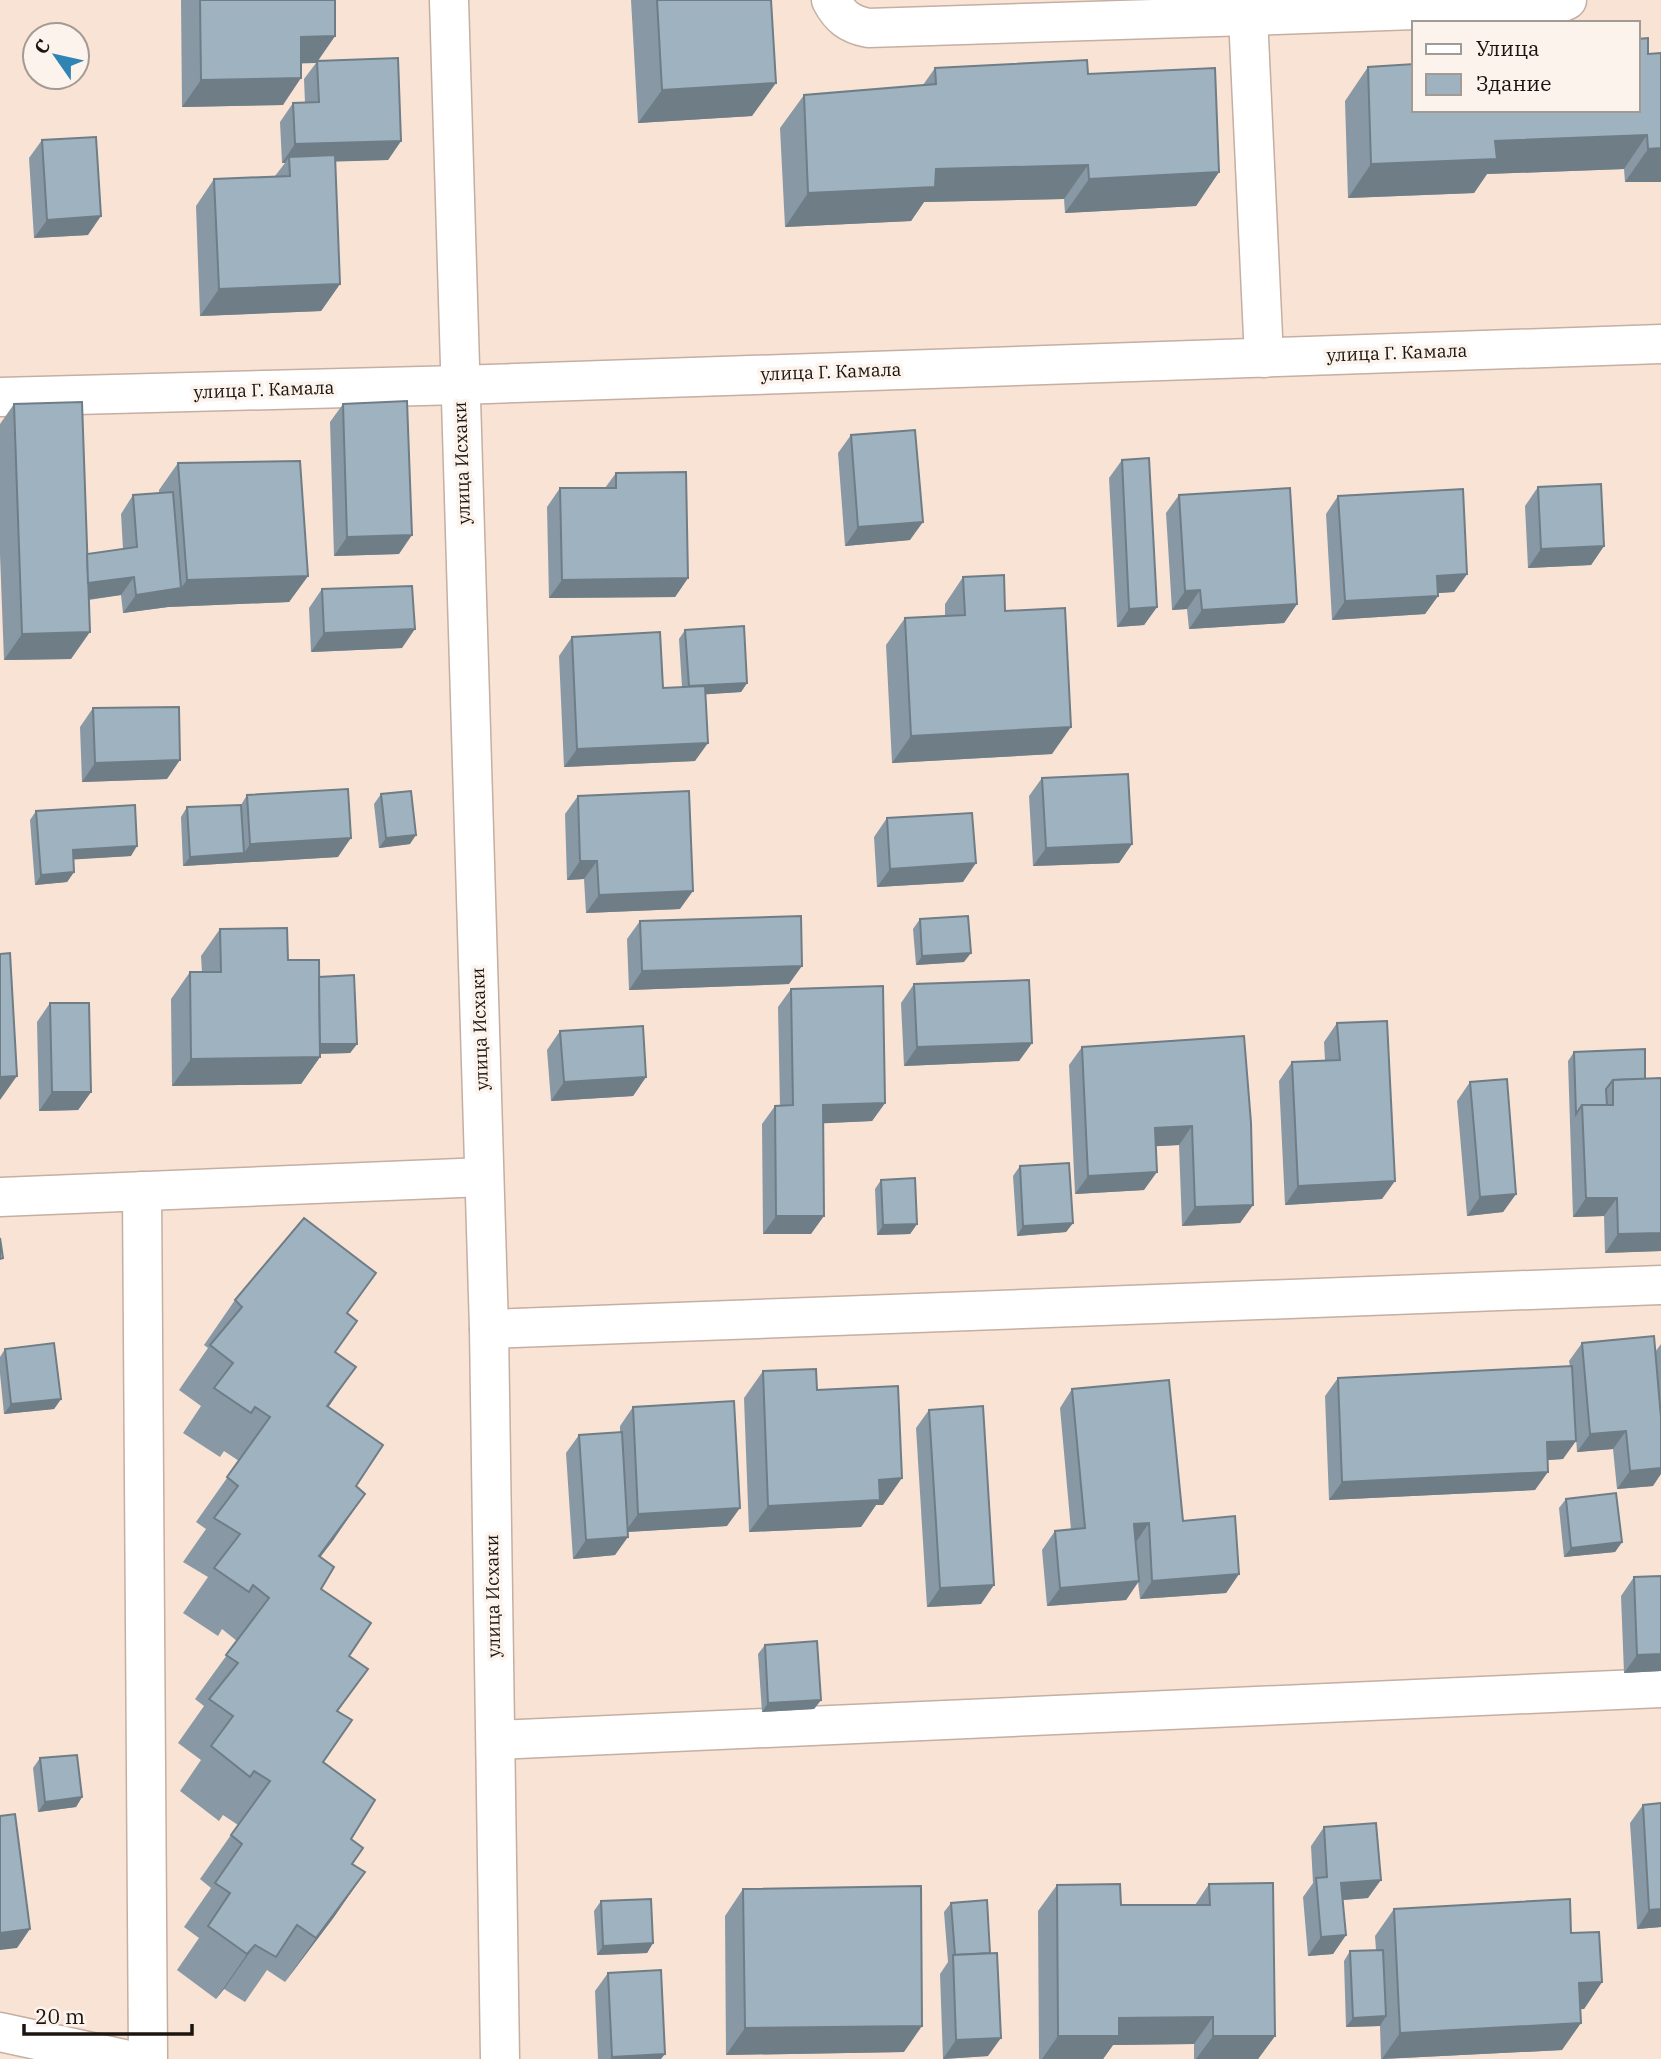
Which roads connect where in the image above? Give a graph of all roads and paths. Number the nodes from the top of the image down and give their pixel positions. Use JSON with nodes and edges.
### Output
{"nodes":[{"id":1,"x":449,"y":0,"type":"edge"},
{"id":2,"x":831,"y":0,"type":"edge"},
{"id":3,"x":1567,"y":0,"type":"edge"},
{"id":4,"x":1248,"y":16,"type":"junction"},
{"id":5,"x":1661,"y":344,"type":"edge"},
{"id":6,"x":1264,"y":358,"type":"junction"},
{"id":7,"x":460,"y":385,"type":"junction"},
{"id":8,"x":0,"y":397,"type":"edge"},
{"id":9,"x":484,"y":1177,"type":"junction"},
{"id":10,"x":142,"y":1191,"type":"junction"},
{"id":11,"x":0,"y":1197,"type":"edge"},
{"id":12,"x":1661,"y":1285,"type":"edge"},
{"id":13,"x":489,"y":1329,"type":"junction"},
{"id":14,"x":1661,"y":1688,"type":"edge"},
{"id":15,"x":496,"y":1740,"type":"junction"},
{"id":16,"x":0,"y":2032,"type":"edge"},
{"id":17,"x":124,"y":2059,"type":"edge"},
{"id":18,"x":148,"y":2059,"type":"edge"},
{"id":19,"x":500,"y":2059,"type":"edge"}],
"edges":[{"from":1,"to":7,"type":"street","name":"улица Исхаки"},
{"from":2,"to":4,"type":"street"},
{"from":3,"to":4,"type":"street"},
{"from":4,"to":6,"type":"street"},
{"from":5,"to":6,"type":"street","name":"улица Г. Камала"},
{"from":6,"to":7,"type":"street","name":"улица Г. Камала"},
{"from":7,"to":8,"type":"street","name":"улица Г. Камала"},
{"from":7,"to":9,"type":"street","name":"улица Исхаки"},
{"from":9,"to":10,"type":"street"},
{"from":9,"to":13,"type":"street","name":"улица Исхаки"},
{"from":10,"to":11,"type":"street"},
{"from":10,"to":18,"type":"street"},
{"from":12,"to":13,"type":"street"},
{"from":13,"to":15,"type":"street","name":"улица Исхаки"},
{"from":14,"to":15,"type":"street"},
{"from":15,"to":19,"type":"street","name":"улица Исхаки"},
{"from":16,"to":17,"type":"street"}]}
